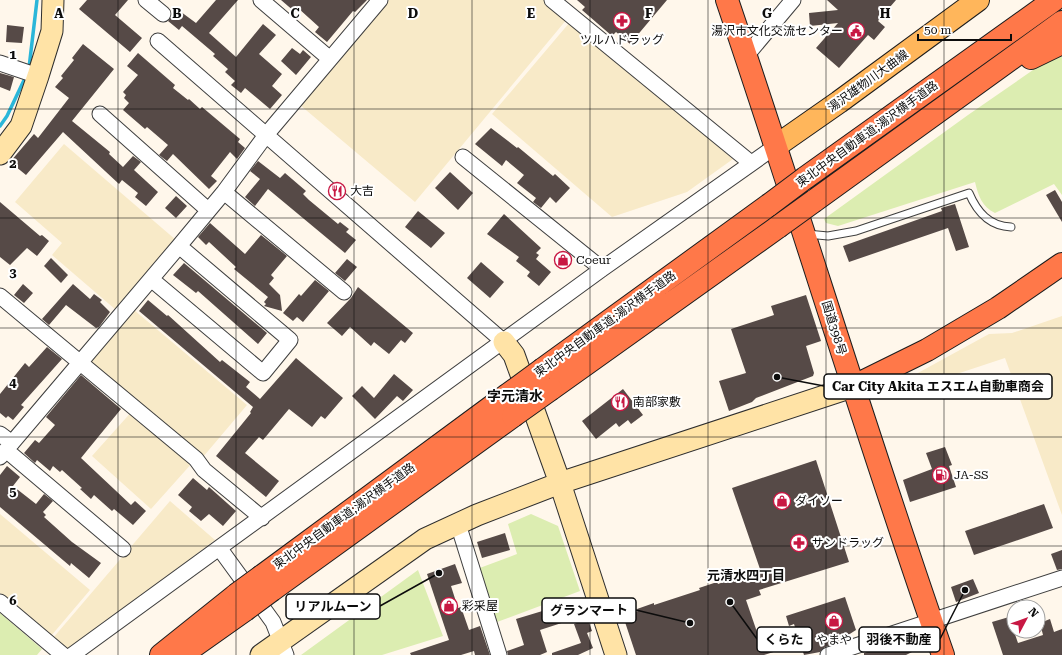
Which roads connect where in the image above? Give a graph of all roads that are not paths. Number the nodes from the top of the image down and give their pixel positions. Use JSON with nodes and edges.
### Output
{"nodes":[{"id":1,"x":53,"y":0,"type":"edge"},
{"id":2,"x":146,"y":0,"type":"edge"},
{"id":3,"x":261,"y":0,"type":"edge"},
{"id":4,"x":380,"y":0,"type":"edge"},
{"id":5,"x":552,"y":0,"type":"edge"},
{"id":6,"x":727,"y":0,"type":"edge"},
{"id":7,"x":793,"y":0,"type":"edge"},
{"id":8,"x":978,"y":0,"type":"edge"},
{"id":9,"x":1040,"y":0,"type":"edge"},
{"id":10,"x":1054,"y":0,"type":"edge"},
{"id":11,"x":163,"y":14,"type":"dead end"},
{"id":12,"x":1062,"y":22,"type":"edge"},
{"id":13,"x":158,"y":41,"type":"dead end"},
{"id":14,"x":1062,"y":43,"type":"edge"},
{"id":15,"x":990,"y":46,"type":"junction"},
{"id":16,"x":746,"y":56,"type":"junction"},
{"id":17,"x":330,"y":59,"type":"junction"},
{"id":18,"x":0,"y":63,"type":"edge"},
{"id":19,"x":38,"y":76,"type":"junction"},
{"id":20,"x":979,"y":83,"type":"junction"},
{"id":21,"x":100,"y":114,"type":"dead end"},
{"id":22,"x":266,"y":135,"type":"junction"},
{"id":23,"x":776,"y":146,"type":"junction"},
{"id":24,"x":0,"y":154,"type":"edge"},
{"id":25,"x":463,"y":157,"type":"dead end"},
{"id":26,"x":751,"y":163,"type":"junction"},
{"id":27,"x":224,"y":192,"type":"junction"},
{"id":28,"x":208,"y":210,"type":"junction"},
{"id":29,"x":1011,"y":227,"type":"dead end"},
{"id":30,"x":804,"y":234,"type":"junction"},
{"id":31,"x":179,"y":246,"type":"junction"},
{"id":32,"x":1062,"y":264,"type":"edge"},
{"id":33,"x":602,"y":269,"type":"junction"},
{"id":34,"x":1062,"y":278,"type":"edge"},
{"id":35,"x":151,"y":279,"type":"junction"},
{"id":36,"x":344,"y":292,"type":"dead end"},
{"id":37,"x":0,"y":296,"type":"edge"},
{"id":38,"x":998,"y":308,"type":"junction"},
{"id":39,"x":504,"y":342,"type":"junction"},
{"id":40,"x":79,"y":363,"type":"junction"},
{"id":41,"x":547,"y":379,"type":"junction"},
{"id":42,"x":852,"y":387,"type":"junction"},
{"id":43,"x":0,"y":434,"type":"edge"},
{"id":44,"x":6,"y":450,"type":"edge"},
{"id":45,"x":560,"y":483,"type":"junction"},
{"id":46,"x":262,"y":518,"type":"junction"},
{"id":47,"x":458,"y":524,"type":"junction"},
{"id":48,"x":220,"y":549,"type":"junction"},
{"id":49,"x":123,"y":550,"type":"dead end"},
{"id":50,"x":1062,"y":578,"type":"edge"},
{"id":51,"x":267,"y":583,"type":"junction"},
{"id":52,"x":241,"y":603,"type":"junction"},
{"id":53,"x":1,"y":605,"type":"edge"},
{"id":54,"x":931,"y":622,"type":"junction"},
{"id":55,"x":284,"y":648,"type":"edge"},
{"id":56,"x":63,"y":655,"type":"edge"},
{"id":57,"x":72,"y":655,"type":"edge"},
{"id":58,"x":161,"y":655,"type":"edge"},
{"id":59,"x":181,"y":655,"type":"edge"},
{"id":60,"x":261,"y":655,"type":"edge"},
{"id":61,"x":499,"y":655,"type":"edge"},
{"id":62,"x":616,"y":655,"type":"edge"},
{"id":63,"x":828,"y":655,"type":"edge"},
{"id":64,"x":942,"y":655,"type":"edge"}],
"edges":[{"from":1,"to":19,"type":"street"},
{"from":2,"to":11,"type":"street"},
{"from":3,"to":17,"type":"street"},
{"from":4,"to":17,"type":"street"},
{"from":5,"to":26,"type":"street"},
{"from":6,"to":16,"type":"highway","name":"国道398号"},
{"from":7,"to":16,"type":"street"},
{"from":8,"to":23,"type":"main road","name":"湯沢雄物川大曲線"},
{"from":9,"to":15,"type":"highway"},
{"from":10,"to":15,"type":"highway","name":"東北中央自動車道;湯沢横手道路"},
{"from":12,"to":20,"type":"highway","name":"東北中央自動車道;湯沢横手道路"},
{"from":13,"to":22,"type":"street"},
{"from":14,"to":20,"type":"highway"},
{"from":15,"to":41,"type":"highway","name":"東北中央自動車道;湯沢横手道路","bridge":true},
{"from":16,"to":23,"type":"highway","name":"国道398号"},
{"from":17,"to":22,"type":"street"},
{"from":18,"to":19,"type":"street"},
{"from":19,"to":24,"type":"street"},
{"from":20,"to":41,"type":"highway","name":"東北中央自動車道;湯沢横手道路","bridge":true},
{"from":21,"to":28,"type":"street"},
{"from":22,"to":27,"type":"street"},
{"from":22,"to":39,"type":"street"},
{"from":23,"to":26,"type":"street"},
{"from":23,"to":30,"type":"highway","name":"国道398号"},
{"from":25,"to":33,"type":"street"},
{"from":26,"to":33,"type":"street"},
{"from":27,"to":28,"type":"street"},
{"from":27,"to":36,"type":"street"},
{"from":28,"to":31,"type":"street"},
{"from":29,"to":30,"type":"lane"},
{"from":30,"to":42,"type":"highway","name":"国道398号"},
{"from":31,"to":35,"type":"street"},
{"from":31,"to":35,"type":"street"},
{"from":32,"to":38,"type":"highway"},
{"from":33,"to":39,"type":"street"},
{"from":34,"to":38,"type":"highway"},
{"from":35,"to":40,"type":"street"},
{"from":37,"to":40,"type":"street"},
{"from":38,"to":42,"type":"highway"},
{"from":39,"to":45,"type":"street"},
{"from":39,"to":46,"type":"street"},
{"from":40,"to":44,"type":"street"},
{"from":40,"to":46,"type":"street"},
{"from":41,"to":51,"type":"highway","name":"東北中央自動車道;湯沢横手道路","bridge":true},
{"from":41,"to":51,"type":"highway","name":"東北中央自動車道;湯沢横手道路","bridge":true},
{"from":42,"to":45,"type":"street"},
{"from":42,"to":54,"type":"highway","name":"国道398号"},
{"from":43,"to":44,"type":"street"},
{"from":44,"to":49,"type":"street"},
{"from":45,"to":47,"type":"street"},
{"from":45,"to":62,"type":"street"},
{"from":46,"to":48,"type":"street"},
{"from":47,"to":55,"type":"street"},
{"from":47,"to":61,"type":"street"},
{"from":48,"to":55,"type":"street"},
{"from":48,"to":57,"type":"street"},
{"from":50,"to":54,"type":"street"},
{"from":51,"to":52,"type":"highway","name":"東北中央自動車道;湯沢横手道路","bridge":true},
{"from":52,"to":58,"type":"highway","name":"東北中央自動車道;湯沢横手道路"},
{"from":52,"to":59,"type":"highway","name":"東北中央自動車道;湯沢横手道路"},
{"from":53,"to":56,"type":"street"},
{"from":54,"to":63,"type":"street"},
{"from":54,"to":64,"type":"highway","name":"国道398号"},
{"from":55,"to":60,"type":"street"}]}
